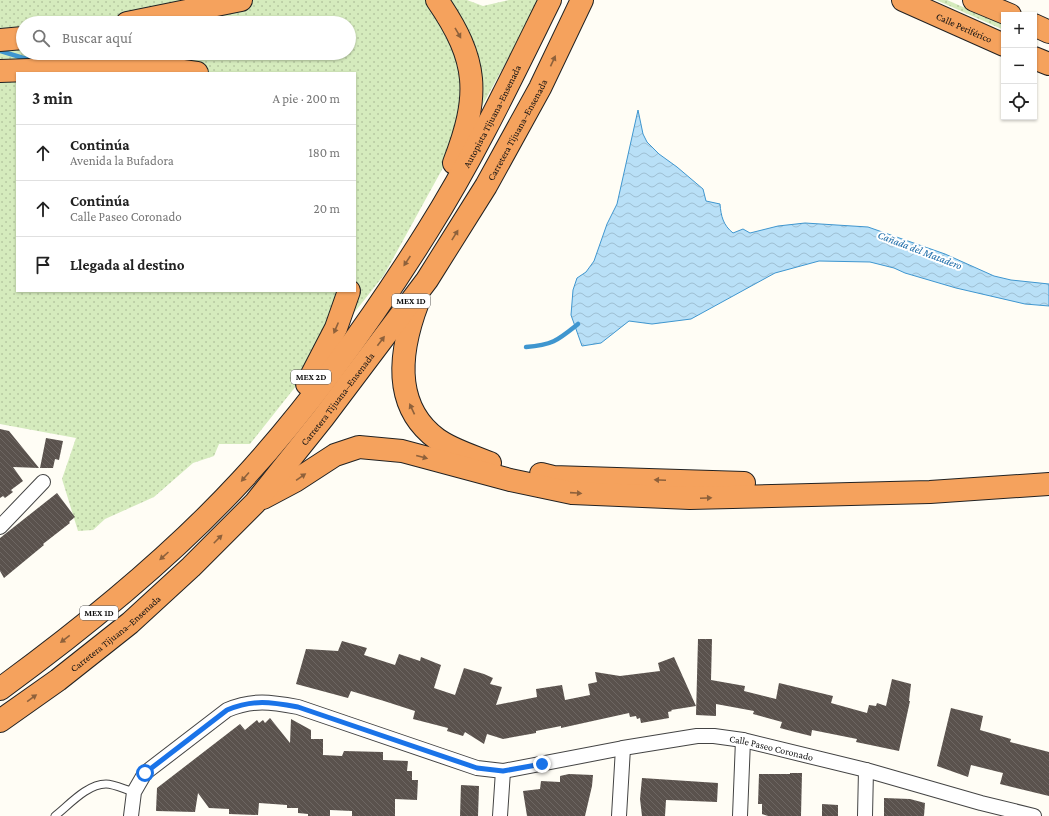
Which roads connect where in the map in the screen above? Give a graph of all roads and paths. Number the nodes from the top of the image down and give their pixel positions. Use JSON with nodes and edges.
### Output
{"nodes":[{"id":1,"x":241,"y":0,"type":"edge"},
{"id":2,"x":437,"y":0,"type":"edge"},
{"id":3,"x":550,"y":0,"type":"edge"},
{"id":4,"x":582,"y":0,"type":"edge"},
{"id":5,"x":903,"y":0,"type":"edge"},
{"id":6,"x":974,"y":0,"type":"edge"},
{"id":7,"x":1003,"y":12,"type":"edge"},
{"id":8,"x":162,"y":16,"type":"edge"},
{"id":9,"x":1049,"y":22,"type":"edge"},
{"id":10,"x":1037,"y":24,"type":"edge"},
{"id":11,"x":1037,"y":26,"type":"edge"},
{"id":12,"x":1049,"y":32,"type":"edge"},
{"id":13,"x":16,"y":39,"type":"edge"},
{"id":14,"x":0,"y":40,"type":"edge"},
{"id":15,"x":1001,"y":44,"type":"edge"},
{"id":16,"x":1037,"y":59,"type":"edge"},
{"id":17,"x":1049,"y":64,"type":"edge"},
{"id":18,"x":0,"y":71,"type":"edge"},
{"id":19,"x":190,"y":72,"type":"edge"},
{"id":20,"x":429,"y":229,"type":"junction"},
{"id":21,"x":427,"y":280,"type":"junction"},
{"id":22,"x":349,"y":292,"type":"edge"},
{"id":23,"x":262,"y":457,"type":"junction"},
{"id":24,"x":1049,"y":473,"type":"edge"},
{"id":25,"x":44,"y":482,"type":"dead end"},
{"id":26,"x":1049,"y":484,"type":"edge"},
{"id":27,"x":255,"y":502,"type":"junction"},
{"id":28,"x":0,"y":527,"type":"edge"},
{"id":29,"x":0,"y":689,"type":"edge"},
{"id":30,"x":0,"y":721,"type":"edge"},
{"id":31,"x":742,"y":740,"type":"junction"},
{"id":32,"x":623,"y":748,"type":"junction"},
{"id":33,"x":866,"y":770,"type":"junction"},
{"id":34,"x":503,"y":771,"type":"junction"},
{"id":35,"x":134,"y":792,"type":"junction"},
{"id":36,"x":981,"y":810,"type":"edge"},
{"id":37,"x":55,"y":816,"type":"edge"},
{"id":38,"x":131,"y":816,"type":"edge"},
{"id":39,"x":500,"y":816,"type":"edge"},
{"id":40,"x":619,"y":816,"type":"edge"},
{"id":41,"x":740,"y":816,"type":"edge"},
{"id":42,"x":865,"y":816,"type":"edge"},
{"id":43,"x":1034,"y":816,"type":"edge"}],
"edges":[{"from":1,"to":8,"type":"highway"},
{"from":2,"to":20,"type":"highway","number":"MEX 1D","one_way":true},
{"from":3,"to":20,"type":"highway","name":"Autopista Tijuana-Ensenada"},
{"from":21,"to":4,"type":"highway","name":"Carretera Tijuana–Ensenada","number":"MEX 1D","one_way":true},
{"from":5,"to":15,"type":"highway","name":"Calle Periférico"},
{"from":6,"to":7,"type":"highway"},
{"from":9,"to":10,"type":"highway"},
{"from":11,"to":12,"type":"highway"},
{"from":13,"to":14,"type":"highway"},
{"from":16,"to":17,"type":"highway"},
{"from":18,"to":19,"type":"highway"},
{"from":20,"to":23,"type":"highway","number":"MEX 1D","one_way":true},
{"from":24,"to":21,"type":"highway","one_way":true},
{"from":27,"to":21,"type":"highway","name":"Carretera Tijuana–Ensenada","number":"MEX 1D","one_way":true},
{"from":22,"to":23,"type":"highway","number":"MEX 2D","one_way":true},
{"from":23,"to":29,"type":"highway","number":"MEX 1D","one_way":true},
{"from":25,"to":28,"type":"street"},
{"from":27,"to":26,"type":"highway","one_way":true},
{"from":30,"to":27,"type":"highway","name":"Carretera Tijuana–Ensenada","number":"MEX 1D","one_way":true},
{"from":31,"to":32,"type":"street","name":"Calle Paseo Coronado"},
{"from":31,"to":33,"type":"street","name":"Calle Paseo Coronado"},
{"from":31,"to":41,"type":"street"},
{"from":32,"to":34,"type":"street","name":"Calle Paseo Coronado"},
{"from":32,"to":40,"type":"street"},
{"from":33,"to":36,"type":"street","name":"Calle Paseo Coronado"},
{"from":33,"to":42,"type":"street"},
{"from":34,"to":35,"type":"street","name":"Calle Paseo Coronado"},
{"from":34,"to":39,"type":"street"},
{"from":35,"to":37,"type":"lane"},
{"from":35,"to":38,"type":"street"},
{"from":36,"to":43,"type":"street","name":"Calle Paseo Coronado"}]}
